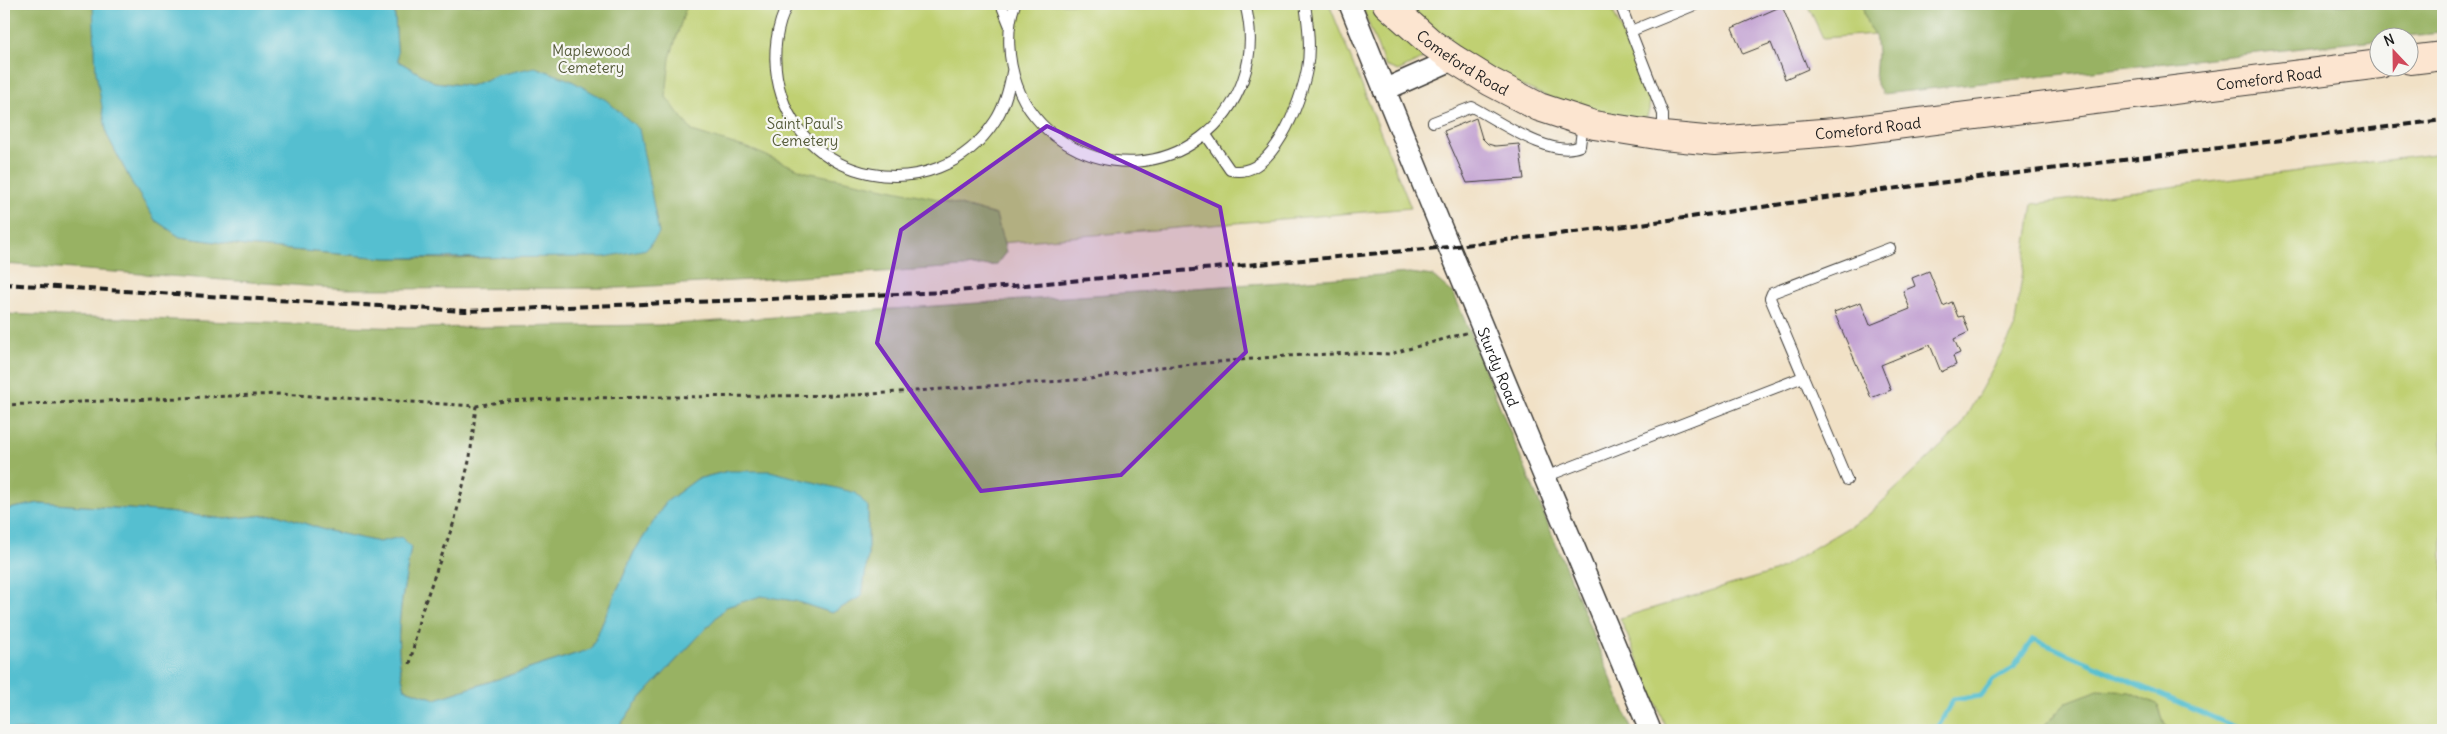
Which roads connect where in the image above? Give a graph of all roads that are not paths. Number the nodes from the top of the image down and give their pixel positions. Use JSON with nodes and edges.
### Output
{"nodes":[{"id":1,"x":788,"y":4,"type":"edge"},
{"id":2,"x":1001,"y":4,"type":"edge"},
{"id":3,"x":1015,"y":4,"type":"edge"},
{"id":4,"x":1245,"y":4,"type":"edge"},
{"id":5,"x":1305,"y":4,"type":"edge"},
{"id":6,"x":1350,"y":4,"type":"edge"},
{"id":7,"x":1387,"y":4,"type":"edge"},
{"id":8,"x":1620,"y":4,"type":"edge"},
{"id":9,"x":1697,"y":4,"type":"edge"},
{"id":10,"x":1009,"y":24,"type":"junction"},
{"id":11,"x":1631,"y":31,"type":"junction"},
{"id":12,"x":2443,"y":56,"type":"edge"},
{"id":13,"x":1454,"y":59,"type":"junction"},
{"id":14,"x":2420,"y":59,"type":"edge"},
{"id":15,"x":2370,"y":65,"type":"edge"},
{"id":16,"x":1012,"y":71,"type":"junction"},
{"id":17,"x":1384,"y":90,"type":"junction"},
{"id":18,"x":1583,"y":121,"type":"junction"},
{"id":19,"x":1433,"y":122,"type":"dead end"},
{"id":20,"x":1206,"y":135,"type":"junction"},
{"id":21,"x":1663,"y":136,"type":"junction"},
{"id":22,"x":1890,"y":248,"type":"dead end"},
{"id":23,"x":1803,"y":377,"type":"junction"},
{"id":24,"x":1545,"y":477,"type":"junction"},
{"id":25,"x":1847,"y":480,"type":"dead end"},
{"id":26,"x":1650,"y":730,"type":"edge"}],
"edges":[{"from":1,"to":16,"type":"lane"},
{"from":2,"to":10,"type":"lane"},
{"from":3,"to":10,"type":"lane"},
{"from":4,"to":20,"type":"lane"},
{"from":5,"to":20,"type":"lane"},
{"from":6,"to":17,"type":"street","name":"Sturdy Road"},
{"from":7,"to":13,"type":"street","name":"Comeford Road"},
{"from":8,"to":11,"type":"lane"},
{"from":9,"to":11,"type":"lane"},
{"from":10,"to":16,"type":"lane"},
{"from":11,"to":21,"type":"lane"},
{"from":12,"to":14,"type":"street"},
{"from":13,"to":17,"type":"street"},
{"from":13,"to":18,"type":"street","name":"Comeford Road"},
{"from":15,"to":21,"type":"street","name":"Comeford Road"},
{"from":16,"to":20,"type":"lane"},
{"from":17,"to":24,"type":"street","name":"Sturdy Road"},
{"from":18,"to":19,"type":"lane"},
{"from":18,"to":21,"type":"street","name":"Comeford Road"},
{"from":22,"to":23,"type":"lane"},
{"from":23,"to":24,"type":"lane"},
{"from":23,"to":25,"type":"lane"},
{"from":24,"to":26,"type":"street","name":"Sturdy Road"}]}
